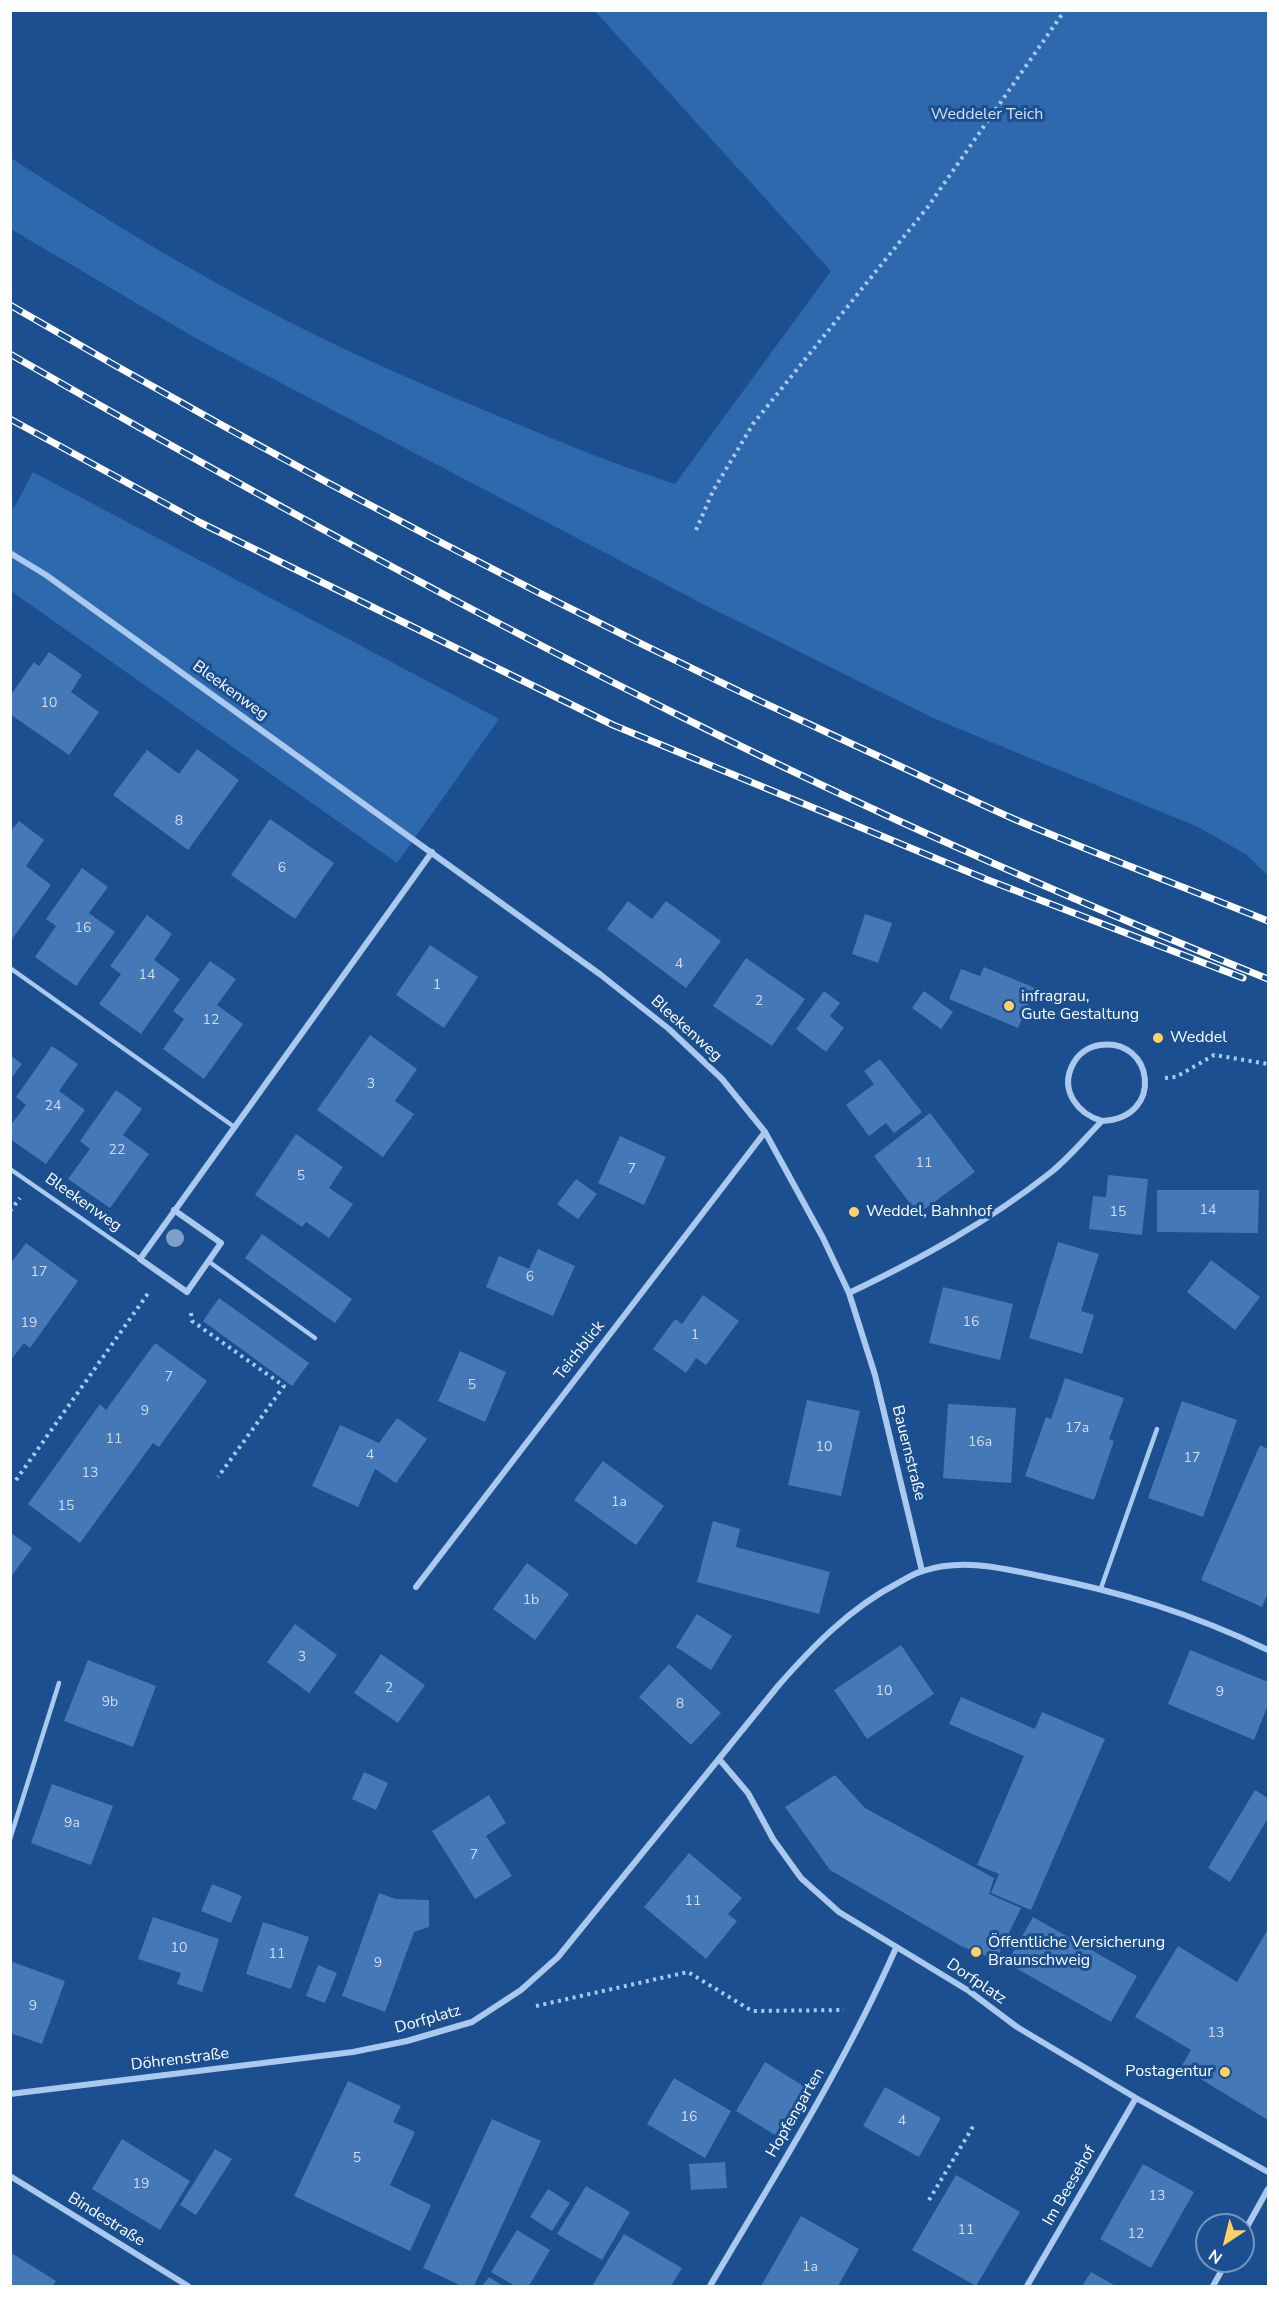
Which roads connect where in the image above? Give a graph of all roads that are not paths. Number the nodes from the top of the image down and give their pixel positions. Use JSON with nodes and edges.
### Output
{"nodes":[{"id":1,"x":10,"y":553,"type":"edge"},
{"id":2,"x":432,"y":852,"type":"junction"},
{"id":3,"x":10,"y":968,"type":"edge"},
{"id":4,"x":1102,"y":1121,"type":"junction"},
{"id":5,"x":233,"y":1126,"type":"junction"},
{"id":6,"x":765,"y":1132,"type":"junction"},
{"id":7,"x":10,"y":1169,"type":"edge"},
{"id":8,"x":174,"y":1210,"type":"junction"},
{"id":9,"x":140,"y":1259,"type":"junction"},
{"id":10,"x":208,"y":1262,"type":"junction"},
{"id":11,"x":849,"y":1293,"type":"junction"},
{"id":12,"x":315,"y":1338,"type":"dead end"},
{"id":13,"x":1157,"y":1429,"type":"dead end"},
{"id":14,"x":922,"y":1571,"type":"junction"},
{"id":15,"x":416,"y":1587,"type":"dead end"},
{"id":16,"x":1101,"y":1588,"type":"junction"},
{"id":17,"x":1269,"y":1650,"type":"edge"},
{"id":18,"x":59,"y":1683,"type":"dead end"},
{"id":19,"x":719,"y":1759,"type":"junction"},
{"id":20,"x":10,"y":1839,"type":"edge"},
{"id":21,"x":896,"y":1948,"type":"junction"},
{"id":22,"x":353,"y":2052,"type":"joint"},
{"id":23,"x":10,"y":2094,"type":"edge"},
{"id":24,"x":1136,"y":2098,"type":"junction"},
{"id":25,"x":1269,"y":2172,"type":"edge"},
{"id":26,"x":10,"y":2176,"type":"edge"},
{"id":27,"x":1269,"y":2188,"type":"edge"},
{"id":28,"x":1255,"y":2213,"type":"edge"},
{"id":29,"x":188,"y":2286,"type":"edge"},
{"id":30,"x":710,"y":2286,"type":"edge"},
{"id":31,"x":1027,"y":2286,"type":"edge"}],
"edges":[{"from":1,"to":2,"type":"street","name":"Bleekenweg"},
{"from":2,"to":5,"type":"street"},
{"from":2,"to":6,"type":"street","name":"Bleekenweg"},
{"from":3,"to":5,"type":"lane"},
{"from":4,"to":4,"type":"street"},
{"from":4,"to":11,"type":"street"},
{"from":5,"to":8,"type":"street"},
{"from":6,"to":11,"type":"street","name":"Bleekenweg"},
{"from":6,"to":15,"type":"street","name":"Teichblick"},
{"from":7,"to":9,"type":"lane","name":"Bleekenweg"},
{"from":8,"to":9,"type":"street"},
{"from":8,"to":10,"type":"street"},
{"from":9,"to":10,"type":"street","name":"Bleekenweg"},
{"from":10,"to":12,"type":"lane"},
{"from":11,"to":14,"type":"street","name":"Bauernstraße"},
{"from":13,"to":16,"type":"lane"},
{"from":14,"to":16,"type":"street"},
{"from":14,"to":19,"type":"street","name":"Dorfplatz"},
{"from":16,"to":17,"type":"street"},
{"from":18,"to":20,"type":"lane"},
{"from":19,"to":21,"type":"street","name":"Dorfplatz"},
{"from":19,"to":22,"type":"street","name":"Dorfplatz"},
{"from":21,"to":24,"type":"street","name":"Dorfplatz"},
{"from":21,"to":30,"type":"street","name":"Hopfengarten"},
{"from":22,"to":23,"type":"street","name":"Döhrenstraße"},
{"from":24,"to":25,"type":"street","name":"Dorfplatz"},
{"from":24,"to":31,"type":"street","name":"Im Beesehof"},
{"from":26,"to":29,"type":"street","name":"Bindestraße"},
{"from":27,"to":28,"type":"street"}]}
